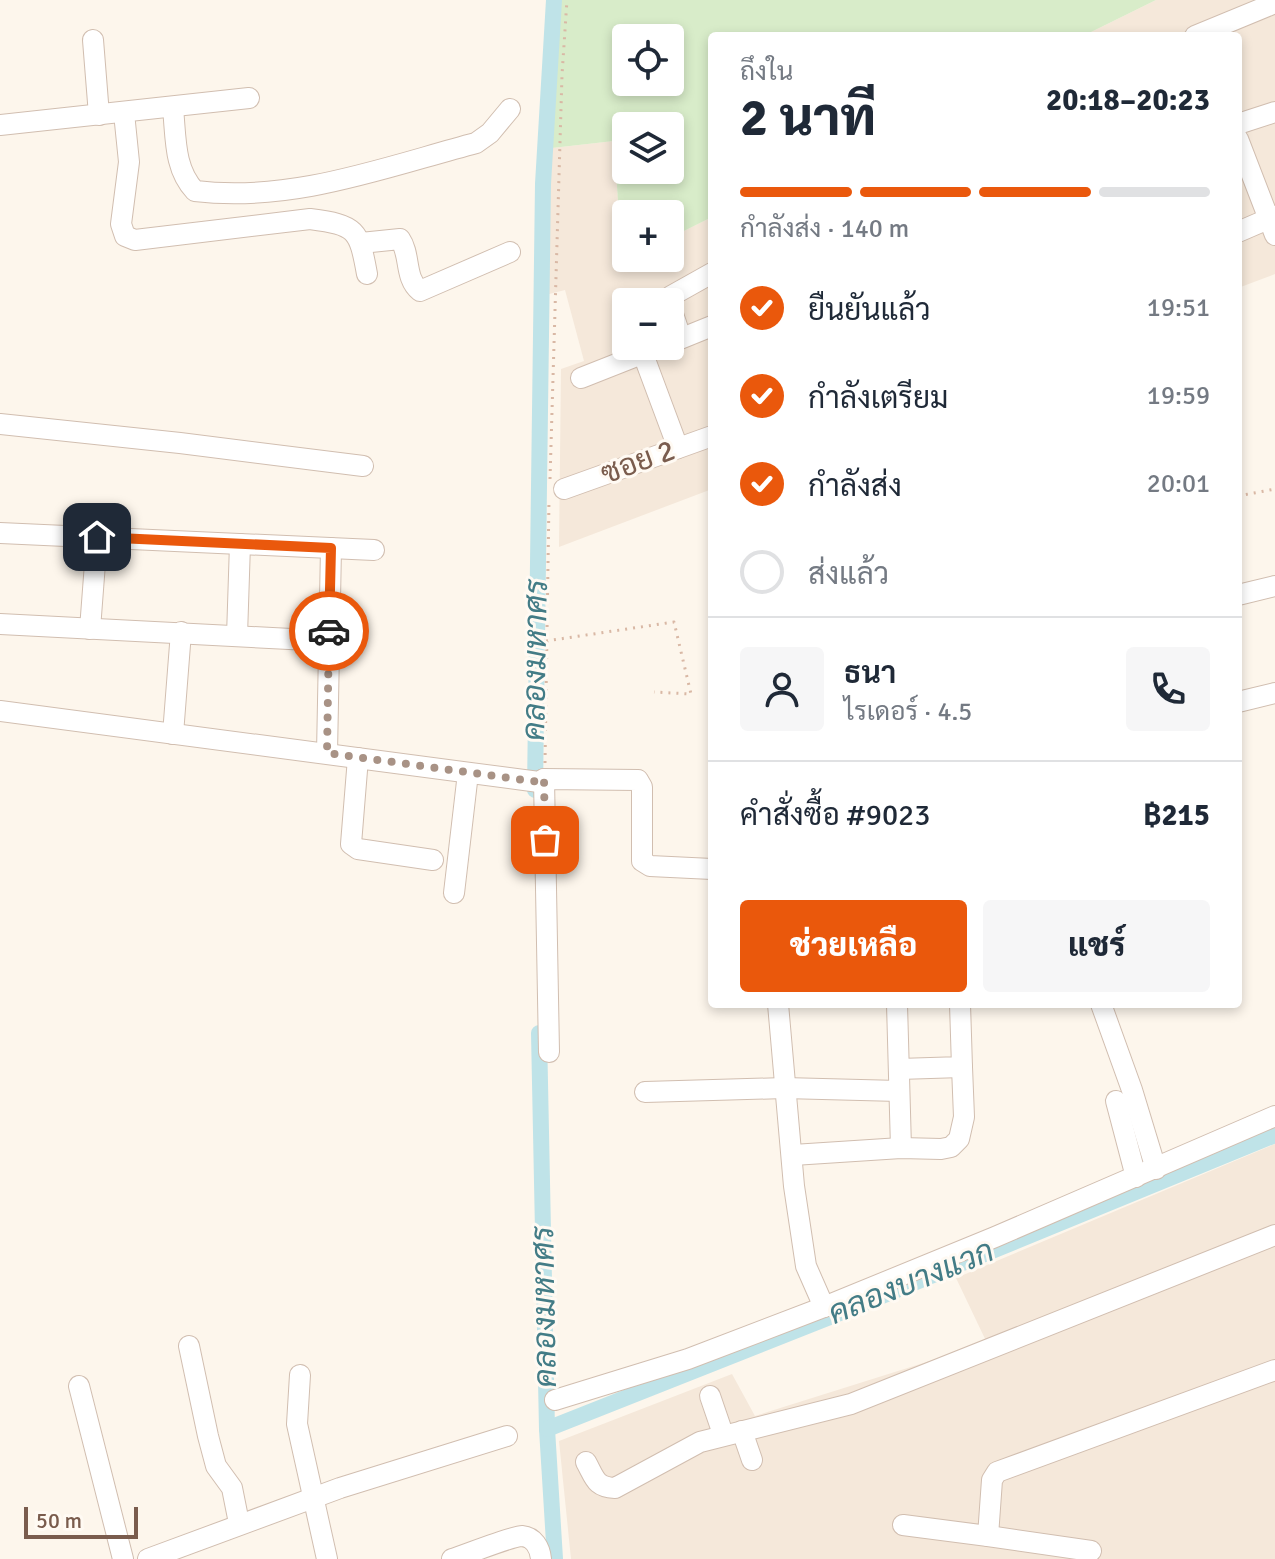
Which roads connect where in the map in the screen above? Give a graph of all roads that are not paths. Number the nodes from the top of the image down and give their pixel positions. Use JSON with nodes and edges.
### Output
{"nodes":[{"id":1,"x":1275,"y":3,"type":"edge"},
{"id":2,"x":1204,"y":32,"type":"edge"},
{"id":3,"x":93,"y":40,"type":"dead end"},
{"id":4,"x":249,"y":98,"type":"dead end"},
{"id":5,"x":173,"y":108,"type":"junction"},
{"id":6,"x":510,"y":109,"type":"dead end"},
{"id":7,"x":1275,"y":112,"type":"edge"},
{"id":8,"x":124,"y":113,"type":"junction"},
{"id":9,"x":99,"y":115,"type":"junction"},
{"id":10,"x":1242,"y":123,"type":"edge"},
{"id":11,"x":0,"y":125,"type":"edge"},
{"id":12,"x":1242,"y":149,"type":"edge"},
{"id":13,"x":1273,"y":223,"type":"edge"},
{"id":14,"x":1242,"y":231,"type":"edge"},
{"id":15,"x":361,"y":243,"type":"junction"},
{"id":16,"x":510,"y":252,"type":"dead end"},
{"id":17,"x":367,"y":274,"type":"dead end"},
{"id":18,"x":708,"y":275,"type":"edge"},
{"id":19,"x":684,"y":289,"type":"edge"},
{"id":20,"x":708,"y":328,"type":"edge"},
{"id":21,"x":684,"y":337,"type":"edge"},
{"id":22,"x":626,"y":360,"type":"edge"},
{"id":23,"x":666,"y":360,"type":"edge"},
{"id":24,"x":581,"y":378,"type":"dead end"},
{"id":25,"x":0,"y":424,"type":"edge"},
{"id":26,"x":708,"y":437,"type":"edge"},
{"id":27,"x":678,"y":448,"type":"junction"},
{"id":28,"x":363,"y":466,"type":"dead end"},
{"id":29,"x":564,"y":489,"type":"dead end"},
{"id":30,"x":0,"y":533,"type":"edge"},
{"id":31,"x":97,"y":537,"type":"junction"},
{"id":32,"x":240,"y":544,"type":"junction"},
{"id":33,"x":331,"y":548,"type":"junction"},
{"id":34,"x":374,"y":550,"type":"dead end"},
{"id":35,"x":1275,"y":586,"type":"edge"},
{"id":36,"x":1242,"y":594,"type":"edge"},
{"id":37,"x":0,"y":624,"type":"edge"},
{"id":38,"x":90,"y":629,"type":"junction"},
{"id":39,"x":181,"y":632,"type":"junction"},
{"id":40,"x":237,"y":636,"type":"junction"},
{"id":41,"x":329,"y":641,"type":"junction"},
{"id":42,"x":1275,"y":693,"type":"edge"},
{"id":43,"x":1242,"y":701,"type":"edge"},
{"id":44,"x":0,"y":711,"type":"edge"},
{"id":45,"x":173,"y":734,"type":"junction"},
{"id":46,"x":327,"y":753,"type":"junction"},
{"id":47,"x":358,"y":758,"type":"junction"},
{"id":48,"x":468,"y":773,"type":"junction"},
{"id":49,"x":535,"y":780,"type":"junction"},
{"id":50,"x":433,"y":860,"type":"dead end"},
{"id":51,"x":708,"y":869,"type":"edge"},
{"id":52,"x":454,"y":893,"type":"dead end"},
{"id":53,"x":778,"y":1008,"type":"edge"},
{"id":54,"x":897,"y":1008,"type":"edge"},
{"id":55,"x":960,"y":1008,"type":"edge"},
{"id":56,"x":1102,"y":1008,"type":"edge"},
{"id":57,"x":549,"y":1052,"type":"dead end"},
{"id":58,"x":962,"y":1067,"type":"junction"},
{"id":59,"x":899,"y":1069,"type":"junction"},
{"id":60,"x":784,"y":1088,"type":"junction"},
{"id":61,"x":899,"y":1091,"type":"junction"},
{"id":62,"x":645,"y":1092,"type":"dead end"},
{"id":63,"x":1116,"y":1101,"type":"dead end"},
{"id":64,"x":1275,"y":1116,"type":"edge"},
{"id":65,"x":901,"y":1148,"type":"junction"},
{"id":66,"x":793,"y":1155,"type":"junction"},
{"id":67,"x":1146,"y":1173,"type":"junction"},
{"id":68,"x":1275,"y":1236,"type":"edge"},
{"id":69,"x":824,"y":1307,"type":"junction"},
{"id":70,"x":189,"y":1346,"type":"dead end"},
{"id":71,"x":1275,"y":1370,"type":"edge"},
{"id":72,"x":300,"y":1375,"type":"dead end"},
{"id":73,"x":79,"y":1386,"type":"dead end"},
{"id":74,"x":710,"y":1396,"type":"dead end"},
{"id":75,"x":555,"y":1400,"type":"dead end"},
{"id":76,"x":733,"y":1432,"type":"junction"},
{"id":77,"x":507,"y":1436,"type":"dead end"},
{"id":78,"x":752,"y":1460,"type":"dead end"},
{"id":79,"x":586,"y":1462,"type":"dead end"},
{"id":80,"x":314,"y":1503,"type":"junction"},
{"id":81,"x":239,"y":1523,"type":"junction"},
{"id":82,"x":903,"y":1525,"type":"dead end"},
{"id":83,"x":988,"y":1536,"type":"junction"},
{"id":84,"x":324,"y":1549,"type":"edge"},
{"id":85,"x":1091,"y":1551,"type":"dead end"},
{"id":86,"x":123,"y":1559,"type":"edge"},
{"id":87,"x":148,"y":1559,"type":"edge"},
{"id":88,"x":452,"y":1559,"type":"edge"},
{"id":89,"x":541,"y":1559,"type":"edge"}],
"edges":[{"from":1,"to":2,"type":"street"},
{"from":3,"to":9,"type":"street"},
{"from":4,"to":5,"type":"street"},
{"from":5,"to":6,"type":"street"},
{"from":5,"to":8,"type":"street"},
{"from":7,"to":10,"type":"street"},
{"from":8,"to":9,"type":"street"},
{"from":8,"to":15,"type":"street"},
{"from":9,"to":11,"type":"street"},
{"from":12,"to":13,"type":"street"},
{"from":13,"to":14,"type":"street"},
{"from":15,"to":16,"type":"street"},
{"from":15,"to":17,"type":"street"},
{"from":18,"to":19,"type":"street"},
{"from":20,"to":21,"type":"street"},
{"from":22,"to":24,"type":"street"},
{"from":23,"to":27,"type":"street"},
{"from":25,"to":28,"type":"street"},
{"from":26,"to":27,"type":"street","name":"ซอย 2"},
{"from":27,"to":29,"type":"street","name":"ซอย 2"},
{"from":30,"to":31,"type":"street"},
{"from":31,"to":32,"type":"street"},
{"from":31,"to":38,"type":"street"},
{"from":32,"to":33,"type":"street"},
{"from":32,"to":40,"type":"street"},
{"from":33,"to":34,"type":"street"},
{"from":33,"to":41,"type":"street"},
{"from":35,"to":36,"type":"street"},
{"from":37,"to":38,"type":"street"},
{"from":38,"to":39,"type":"street"},
{"from":39,"to":40,"type":"street"},
{"from":39,"to":45,"type":"street"},
{"from":40,"to":41,"type":"street"},
{"from":41,"to":46,"type":"street"},
{"from":42,"to":43,"type":"street"},
{"from":44,"to":45,"type":"street"},
{"from":45,"to":46,"type":"street"},
{"from":46,"to":47,"type":"street"},
{"from":47,"to":48,"type":"street"},
{"from":47,"to":50,"type":"street"},
{"from":48,"to":49,"type":"street"},
{"from":48,"to":52,"type":"street"},
{"from":49,"to":51,"type":"street"},
{"from":49,"to":57,"type":"street"},
{"from":53,"to":60,"type":"street"},
{"from":54,"to":59,"type":"street"},
{"from":55,"to":58,"type":"street"},
{"from":56,"to":67,"type":"street"},
{"from":58,"to":59,"type":"street"},
{"from":58,"to":65,"type":"street"},
{"from":59,"to":61,"type":"street"},
{"from":60,"to":61,"type":"street"},
{"from":60,"to":62,"type":"street"},
{"from":60,"to":66,"type":"street"},
{"from":61,"to":65,"type":"street"},
{"from":63,"to":67,"type":"street"},
{"from":64,"to":67,"type":"street"},
{"from":65,"to":66,"type":"street"},
{"from":66,"to":69,"type":"street"},
{"from":67,"to":69,"type":"street"},
{"from":68,"to":76,"type":"street"},
{"from":69,"to":75,"type":"street"},
{"from":70,"to":81,"type":"street"},
{"from":71,"to":83,"type":"street"},
{"from":72,"to":80,"type":"street"},
{"from":73,"to":86,"type":"street"},
{"from":74,"to":76,"type":"street"},
{"from":76,"to":78,"type":"street"},
{"from":76,"to":79,"type":"street"},
{"from":77,"to":80,"type":"street"},
{"from":80,"to":81,"type":"street"},
{"from":80,"to":84,"type":"street"},
{"from":81,"to":87,"type":"street"},
{"from":82,"to":83,"type":"street"},
{"from":83,"to":85,"type":"street"},
{"from":88,"to":89,"type":"street"}]}
